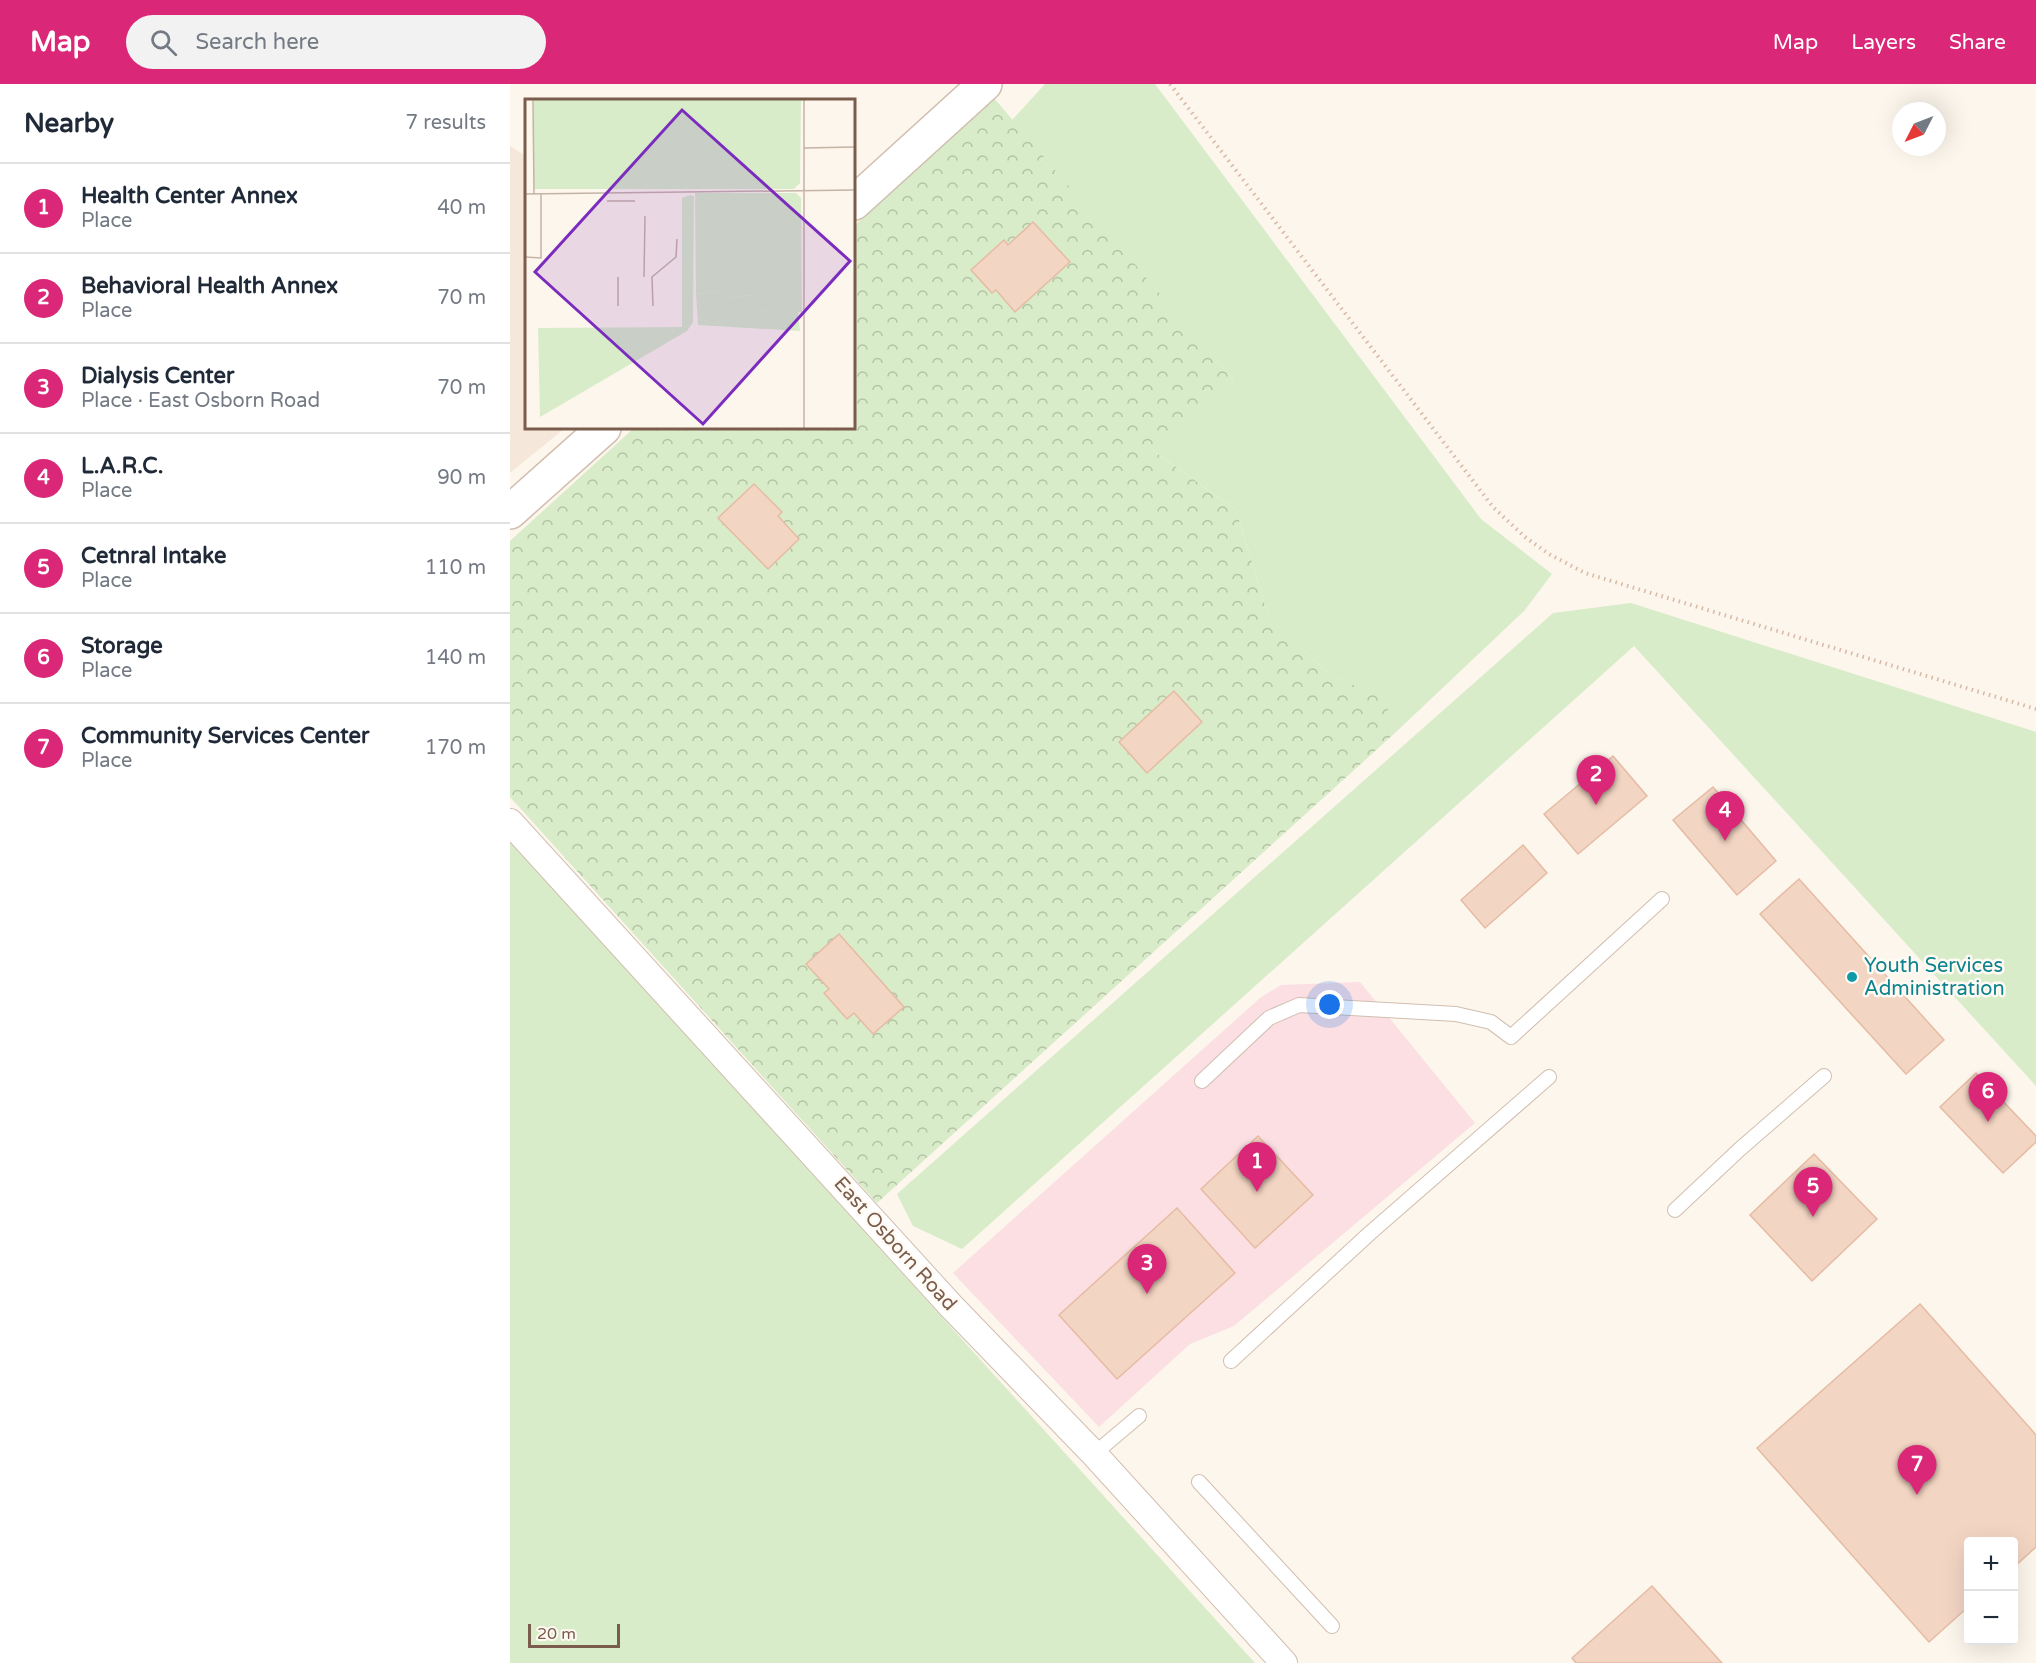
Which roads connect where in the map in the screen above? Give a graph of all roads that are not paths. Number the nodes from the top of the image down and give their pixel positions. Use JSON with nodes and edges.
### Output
{"nodes":[{"id":1,"x":985,"y":84,"type":"edge"},
{"id":2,"x":855,"y":202,"type":"edge"},
{"id":3,"x":603,"y":429,"type":"edge"},
{"id":4,"x":510,"y":512,"type":"edge"},
{"id":5,"x":510,"y":822,"type":"edge"},
{"id":6,"x":1662,"y":899,"type":"dead end"},
{"id":7,"x":1549,"y":1077,"type":"dead end"},
{"id":8,"x":1824,"y":1077,"type":"dead end"},
{"id":9,"x":1202,"y":1081,"type":"dead end"},
{"id":10,"x":1675,"y":1210,"type":"dead end"},
{"id":11,"x":1231,"y":1361,"type":"dead end"},
{"id":12,"x":1139,"y":1416,"type":"dead end"},
{"id":13,"x":1094,"y":1454,"type":"junction"},
{"id":14,"x":1199,"y":1482,"type":"dead end"},
{"id":15,"x":1332,"y":1626,"type":"dead end"},
{"id":16,"x":1284,"y":1663,"type":"edge"}],
"edges":[{"from":1,"to":2,"type":"street"},
{"from":3,"to":4,"type":"street"},
{"from":5,"to":13,"type":"street","name":"East Osborn Road"},
{"from":6,"to":9,"type":"lane"},
{"from":7,"to":11,"type":"lane"},
{"from":8,"to":10,"type":"lane"},
{"from":12,"to":13,"type":"lane"},
{"from":13,"to":16,"type":"street","name":"East Osborn Road"},
{"from":14,"to":15,"type":"lane"}]}
